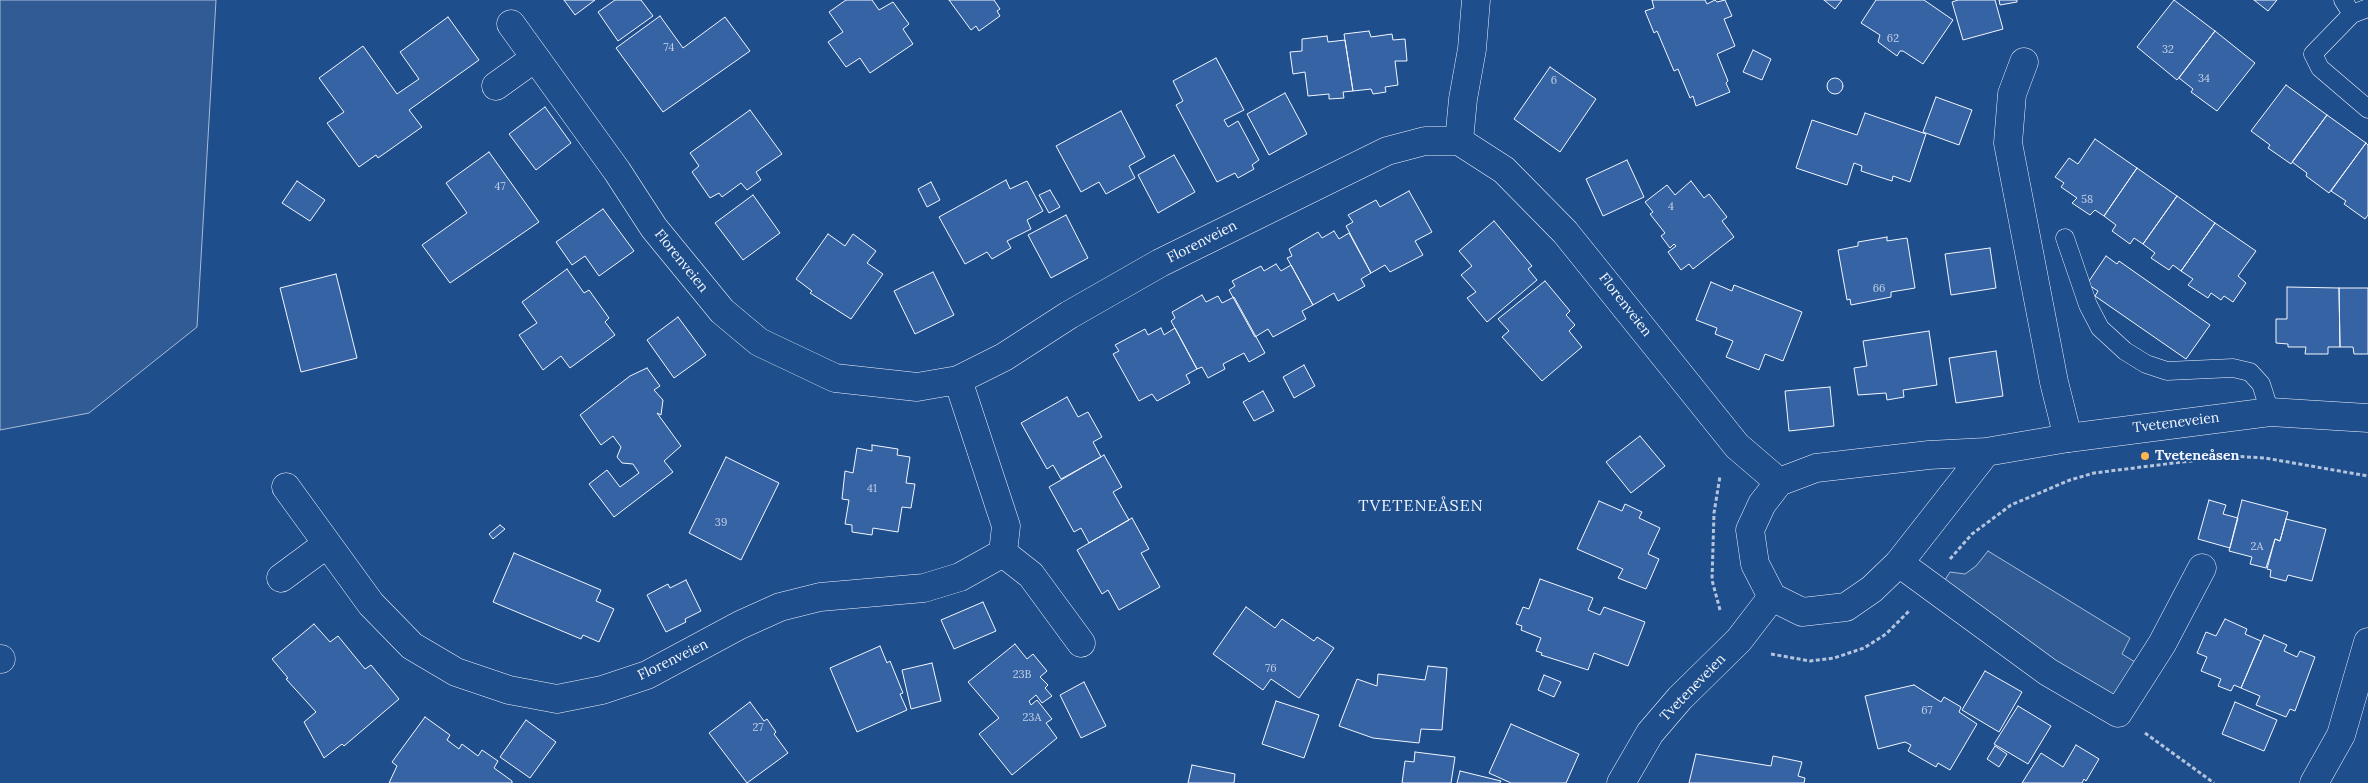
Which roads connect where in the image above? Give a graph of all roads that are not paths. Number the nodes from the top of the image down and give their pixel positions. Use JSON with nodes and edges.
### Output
{"nodes":[{"id":1,"x":1476,"y":0,"type":"edge"},
{"id":2,"x":2354,"y":7,"type":"edge"},
{"id":3,"x":511,"y":24,"type":"dead end"},
{"id":4,"x":535,"y":58,"type":"junction"},
{"id":5,"x":2024,"y":62,"type":"dead end"},
{"id":6,"x":496,"y":86,"type":"dead end"},
{"id":7,"x":2368,"y":109,"type":"edge"},
{"id":8,"x":1459,"y":141,"type":"junction"},
{"id":9,"x":2065,"y":238,"type":"dead end"},
{"id":10,"x":958,"y":380,"type":"junction"},
{"id":11,"x":2270,"y":412,"type":"junction"},
{"id":12,"x":2368,"y":418,"type":"edge"},
{"id":13,"x":2068,"y":438,"type":"junction"},
{"id":14,"x":1986,"y":452,"type":"junction"},
{"id":15,"x":1779,"y":482,"type":"junction"},
{"id":16,"x":286,"y":487,"type":"dead end"},
{"id":17,"x":327,"y":544,"type":"junction"},
{"id":18,"x":1003,"y":553,"type":"junction"},
{"id":19,"x":1899,"y":563,"type":"junction"},
{"id":20,"x":2202,"y":568,"type":"dead end"},
{"id":21,"x":281,"y":578,"type":"dead end"},
{"id":22,"x":1772,"y":598,"type":"junction"},
{"id":23,"x":2368,"y":642,"type":"edge"},
{"id":24,"x":1081,"y":643,"type":"dead end"},
{"id":25,"x":1621,"y":783,"type":"edge"},
{"id":26,"x":2314,"y":783,"type":"edge"}],
"edges":[{"from":1,"to":8,"type":"street"},
{"from":2,"to":7,"type":"lane"},
{"from":3,"to":4,"type":"street","name":"Florenveien"},
{"from":4,"to":6,"type":"street"},
{"from":4,"to":10,"type":"street","name":"Florenveien"},
{"from":5,"to":13,"type":"street"},
{"from":8,"to":10,"type":"street","name":"Florenveien"},
{"from":8,"to":15,"type":"street","name":"Florenveien"},
{"from":9,"to":11,"type":"lane"},
{"from":10,"to":18,"type":"street"},
{"from":11,"to":12,"type":"street","name":"Tveteneveien"},
{"from":11,"to":13,"type":"street","name":"Tveteneveien"},
{"from":13,"to":14,"type":"street","name":"Tveteneveien"},
{"from":14,"to":15,"type":"street","name":"Tveteneveien"},
{"from":14,"to":19,"type":"street"},
{"from":15,"to":22,"type":"street"},
{"from":16,"to":17,"type":"street","name":"Florenveien"},
{"from":17,"to":18,"type":"street","name":"Florenveien"},
{"from":17,"to":21,"type":"street"},
{"from":18,"to":24,"type":"street"},
{"from":19,"to":20,"type":"street"},
{"from":19,"to":22,"type":"street"},
{"from":22,"to":25,"type":"street","name":"Tveteneveien"},
{"from":23,"to":26,"type":"street"}]}
